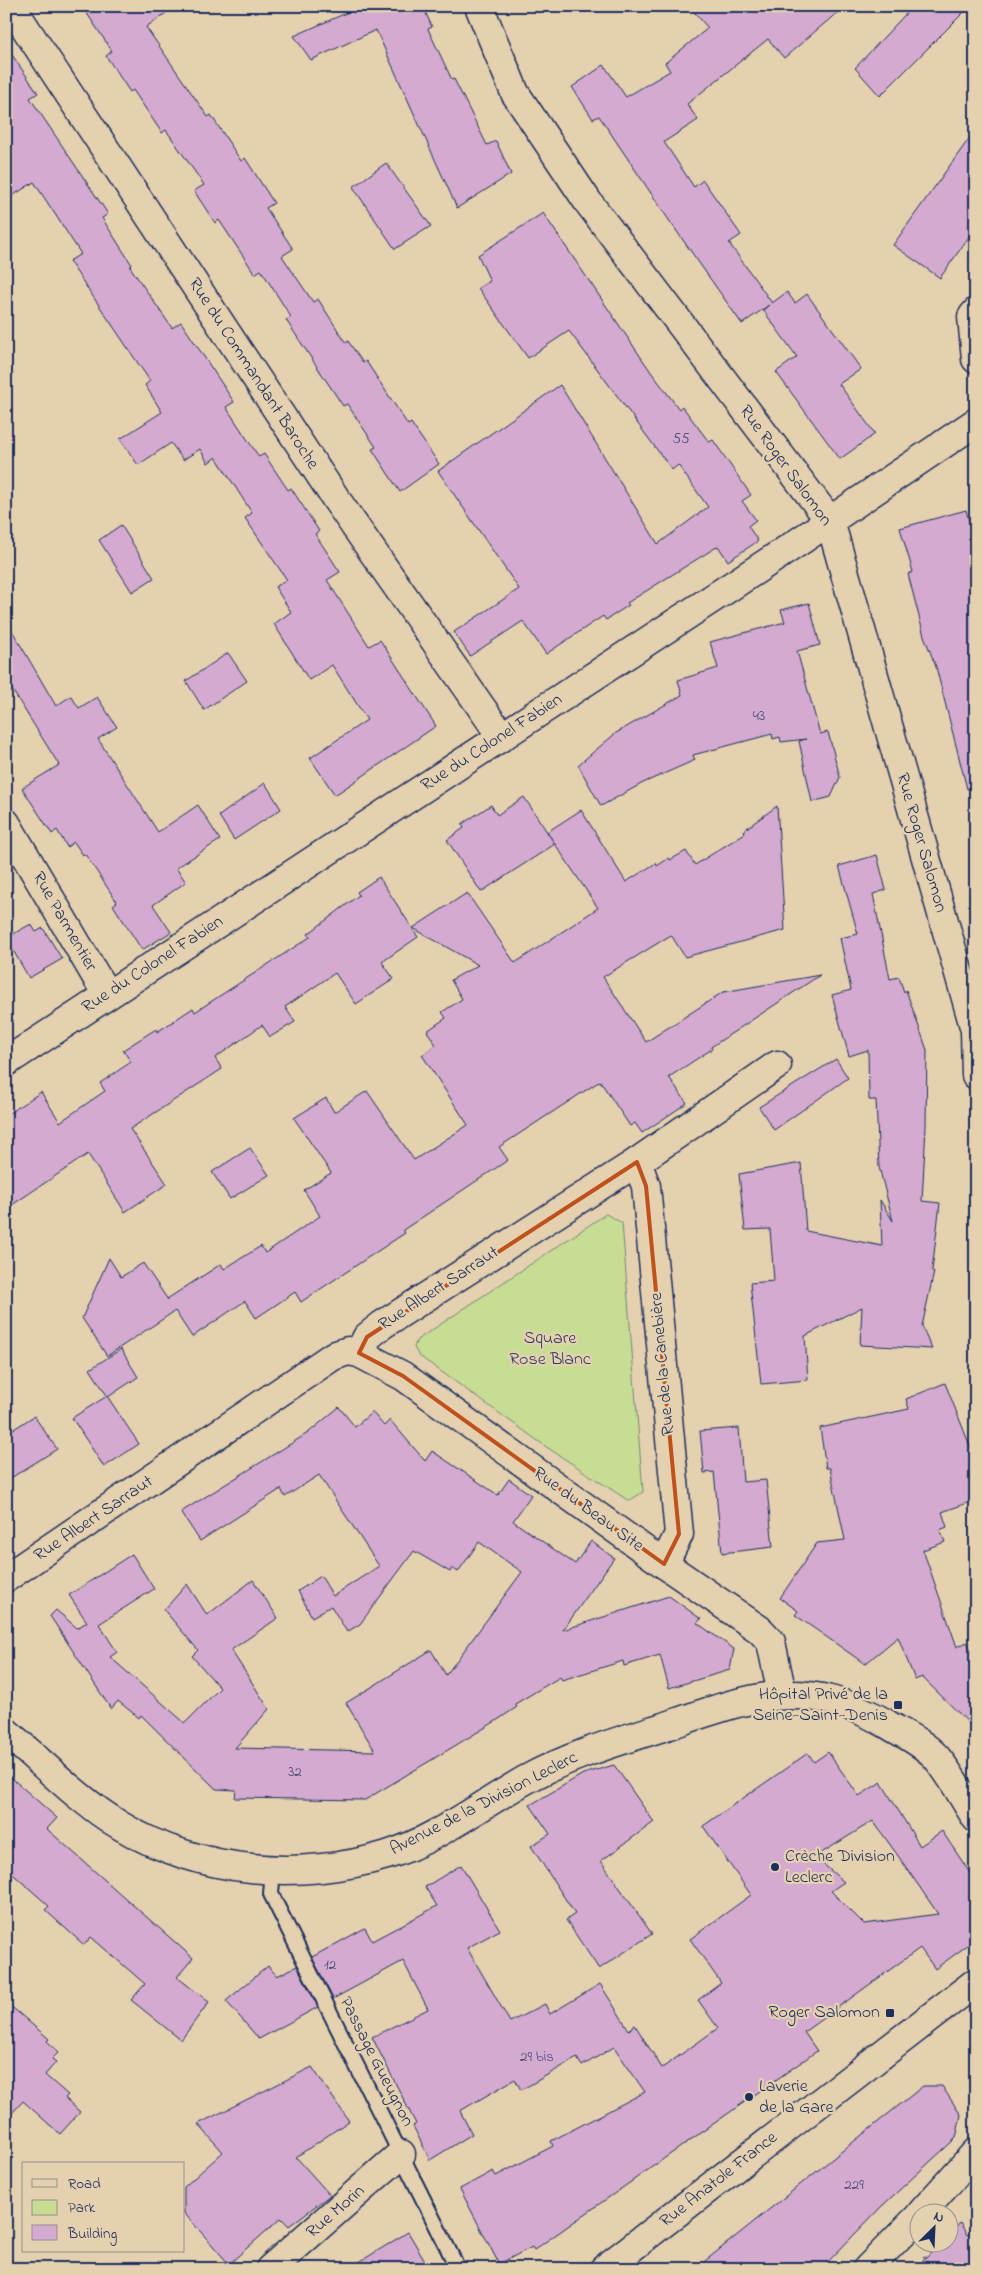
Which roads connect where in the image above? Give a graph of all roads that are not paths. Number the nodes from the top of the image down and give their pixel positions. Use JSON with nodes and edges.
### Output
{"nodes":[{"id":1,"x":11,"y":6,"type":"edge"},
{"id":2,"x":479,"y":6,"type":"edge"},
{"id":3,"x":976,"y":312,"type":"edge"},
{"id":4,"x":976,"y":359,"type":"edge"},
{"id":5,"x":976,"y":422,"type":"edge"},
{"id":6,"x":830,"y":521,"type":"junction"},
{"id":7,"x":502,"y":737,"type":"junction"},
{"id":8,"x":6,"y":823,"type":"edge"},
{"id":9,"x":107,"y":995,"type":"junction"},
{"id":10,"x":6,"y":1062,"type":"edge"},
{"id":11,"x":777,"y":1066,"type":"dead end"},
{"id":12,"x":976,"y":1075,"type":"edge"},
{"id":13,"x":637,"y":1162,"type":"junction"},
{"id":14,"x":359,"y":1353,"type":"junction"},
{"id":15,"x":664,"y":1564,"type":"junction"},
{"id":16,"x":6,"y":1578,"type":"edge"},
{"id":17,"x":782,"y":1694,"type":"junction"},
{"id":18,"x":6,"y":1732,"type":"edge"},
{"id":19,"x":976,"y":1818,"type":"edge"},
{"id":20,"x":273,"y":1869,"type":"junction"},
{"id":21,"x":976,"y":1982,"type":"edge"},
{"id":22,"x":976,"y":2152,"type":"edge"},
{"id":23,"x":402,"y":2154,"type":"junction"},
{"id":24,"x":932,"y":2202,"type":"edge"},
{"id":25,"x":910,"y":2225,"type":"edge"},
{"id":26,"x":270,"y":2269,"type":"edge"},
{"id":27,"x":458,"y":2269,"type":"edge"},
{"id":28,"x":604,"y":2269,"type":"edge"},
{"id":29,"x":867,"y":2269,"type":"edge"}],
"edges":[{"from":1,"to":7,"type":"street","name":"Rue du Commandant Baroche"},
{"from":2,"to":6,"type":"street","name":"Rue Roger Salomon"},
{"from":3,"to":4,"type":"street"},
{"from":5,"to":6,"type":"street","name":"Rue du Colonel Fabien"},
{"from":6,"to":7,"type":"street","name":"Rue du Colonel Fabien"},
{"from":6,"to":12,"type":"street","name":"Rue Roger Salomon"},
{"from":7,"to":9,"type":"street","name":"Rue du Colonel Fabien"},
{"from":8,"to":9,"type":"street","name":"Rue Parmentier"},
{"from":9,"to":10,"type":"street","name":"Rue du Colonel Fabien"},
{"from":11,"to":13,"type":"street","name":"Rue Albert Sarraut"},
{"from":13,"to":14,"type":"street","name":"Rue Albert Sarraut"},
{"from":13,"to":15,"type":"street","name":"Rue de la Canebière"},
{"from":14,"to":15,"type":"street","name":"Rue du Beau Site"},
{"from":14,"to":16,"type":"street","name":"Rue Albert Sarraut"},
{"from":15,"to":17,"type":"street","name":"Rue du Beau Site"},
{"from":17,"to":19,"type":"street","name":"Avenue de la Division Leclerc"},
{"from":17,"to":20,"type":"street","name":"Avenue de la Division Leclerc"},
{"from":18,"to":20,"type":"street","name":"Avenue de la Division Leclerc"},
{"from":20,"to":23,"type":"lane","name":"Passage Gueugnon"},
{"from":21,"to":28,"type":"street","name":"Rue Anatole France"},
{"from":22,"to":24,"type":"street"},
{"from":23,"to":26,"type":"street","name":"Rue Morin"},
{"from":23,"to":27,"type":"lane","name":"Passage Gueugnon"},
{"from":25,"to":29,"type":"street"}]}
